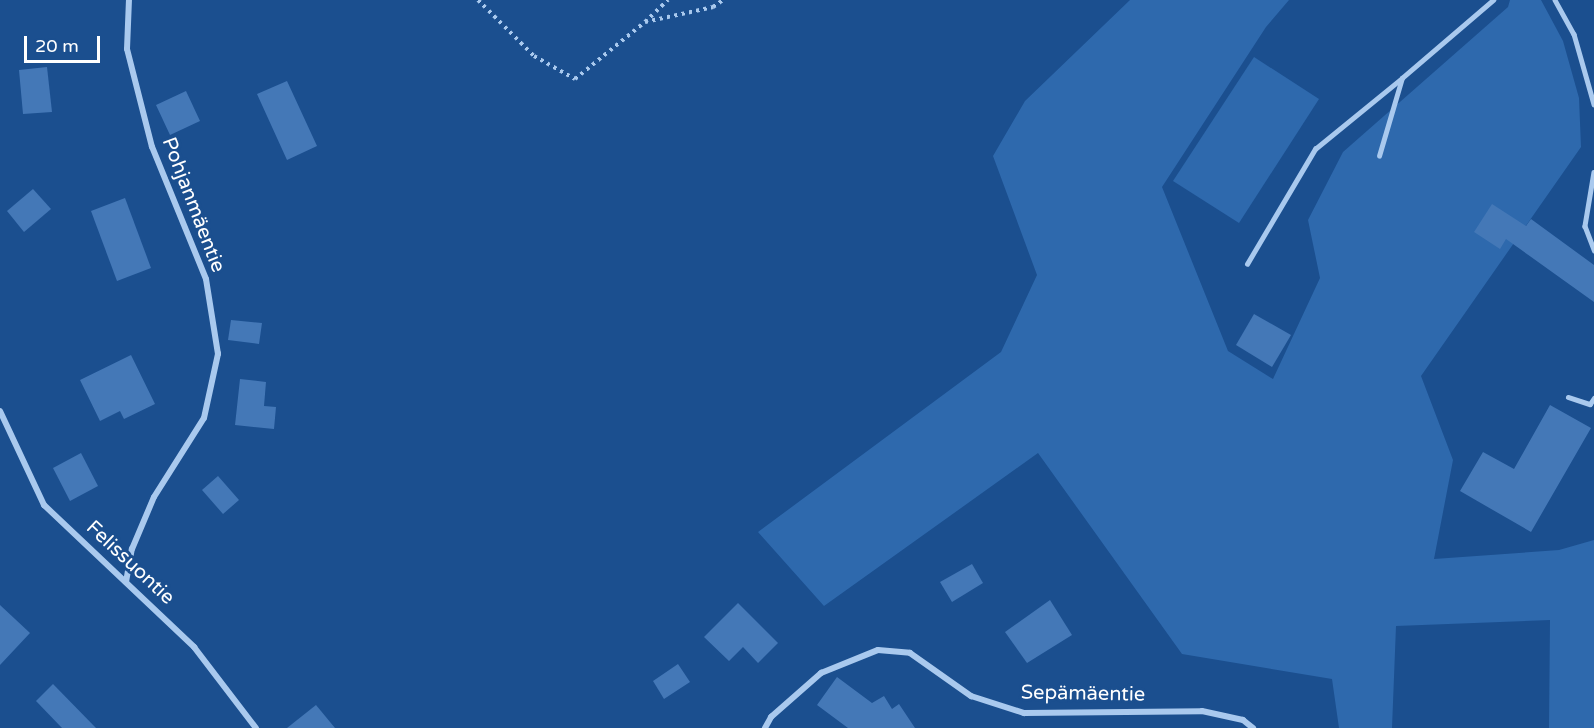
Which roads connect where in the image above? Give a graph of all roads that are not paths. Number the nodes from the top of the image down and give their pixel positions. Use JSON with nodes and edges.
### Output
{"nodes":[{"id":1,"x":129,"y":0,"type":"edge"},
{"id":2,"x":1493,"y":0,"type":"edge"},
{"id":3,"x":1555,"y":0,"type":"edge"},
{"id":4,"x":1402,"y":78,"type":"junction"},
{"id":5,"x":1594,"y":104,"type":"edge"},
{"id":6,"x":1379,"y":156,"type":"dead end"},
{"id":7,"x":1594,"y":172,"type":"edge"},
{"id":8,"x":1594,"y":250,"type":"edge"},
{"id":9,"x":1248,"y":264,"type":"dead end"},
{"id":10,"x":1568,"y":397,"type":"dead end"},
{"id":11,"x":1594,"y":398,"type":"edge"},
{"id":12,"x":0,"y":411,"type":"edge"},
{"id":13,"x":126,"y":582,"type":"junction"},
{"id":14,"x":256,"y":728,"type":"edge"},
{"id":15,"x":765,"y":728,"type":"edge"},
{"id":16,"x":1253,"y":728,"type":"edge"}],
"edges":[{"from":1,"to":13,"type":"street","name":"Pohjanmäentie"},
{"from":2,"to":4,"type":"lane"},
{"from":3,"to":5,"type":"lane"},
{"from":4,"to":6,"type":"lane"},
{"from":4,"to":9,"type":"lane"},
{"from":7,"to":8,"type":"lane"},
{"from":10,"to":11,"type":"lane"},
{"from":12,"to":13,"type":"street","name":"Felissuontie"},
{"from":13,"to":14,"type":"street","name":"Felissuontie"},
{"from":15,"to":16,"type":"street","name":"Sepämäentie"}]}
